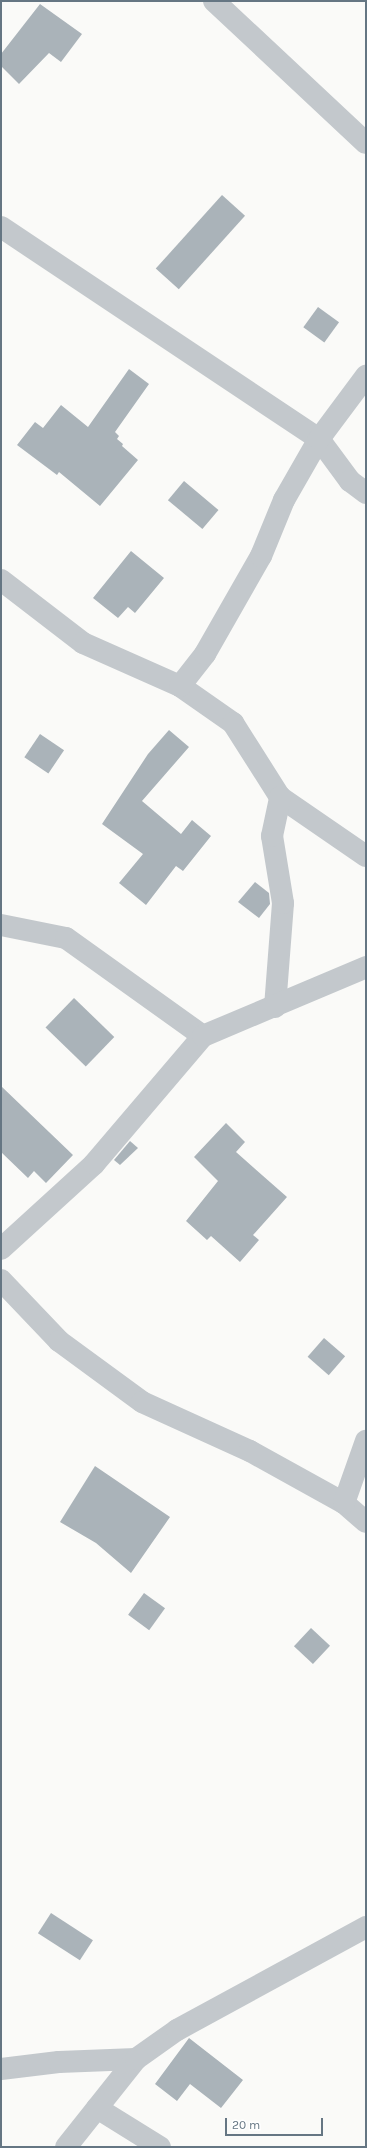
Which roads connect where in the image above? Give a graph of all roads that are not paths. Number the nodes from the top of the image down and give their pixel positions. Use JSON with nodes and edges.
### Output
{"nodes":[{"id":1,"x":214,"y":1,"type":"edge"},
{"id":2,"x":366,"y":143,"type":"edge"},
{"id":3,"x":1,"y":227,"type":"edge"},
{"id":4,"x":366,"y":376,"type":"edge"},
{"id":5,"x":319,"y":439,"type":"junction"},
{"id":6,"x":366,"y":493,"type":"edge"},
{"id":7,"x":1,"y":580,"type":"edge"},
{"id":8,"x":180,"y":686,"type":"junction"},
{"id":9,"x":280,"y":797,"type":"junction"},
{"id":10,"x":366,"y":856,"type":"edge"},
{"id":11,"x":1,"y":925,"type":"edge"},
{"id":12,"x":366,"y":967,"type":"edge"},
{"id":13,"x":274,"y":1007,"type":"junction"},
{"id":14,"x":203,"y":1036,"type":"junction"},
{"id":15,"x":1,"y":1249,"type":"edge"},
{"id":16,"x":1,"y":1280,"type":"edge"},
{"id":17,"x":366,"y":1441,"type":"edge"},
{"id":18,"x":344,"y":1503,"type":"junction"},
{"id":19,"x":366,"y":1522,"type":"edge"},
{"id":20,"x":366,"y":1927,"type":"edge"},
{"id":21,"x":136,"y":2059,"type":"junction"},
{"id":22,"x":1,"y":2069,"type":"edge"},
{"id":23,"x":97,"y":2108,"type":"junction"},
{"id":24,"x":66,"y":2147,"type":"edge"},
{"id":25,"x":160,"y":2147,"type":"edge"}],
"edges":[{"from":1,"to":2,"type":"street"},
{"from":3,"to":5,"type":"street"},
{"from":4,"to":5,"type":"street"},
{"from":5,"to":6,"type":"street"},
{"from":5,"to":8,"type":"street"},
{"from":7,"to":8,"type":"street"},
{"from":8,"to":9,"type":"street"},
{"from":9,"to":10,"type":"street"},
{"from":9,"to":13,"type":"street"},
{"from":11,"to":14,"type":"street"},
{"from":12,"to":13,"type":"street"},
{"from":13,"to":14,"type":"street"},
{"from":14,"to":15,"type":"street"},
{"from":16,"to":18,"type":"street"},
{"from":17,"to":18,"type":"street"},
{"from":18,"to":19,"type":"street"},
{"from":20,"to":21,"type":"street"},
{"from":21,"to":22,"type":"street"},
{"from":21,"to":23,"type":"street"},
{"from":23,"to":24,"type":"street"},
{"from":23,"to":25,"type":"street"}]}
